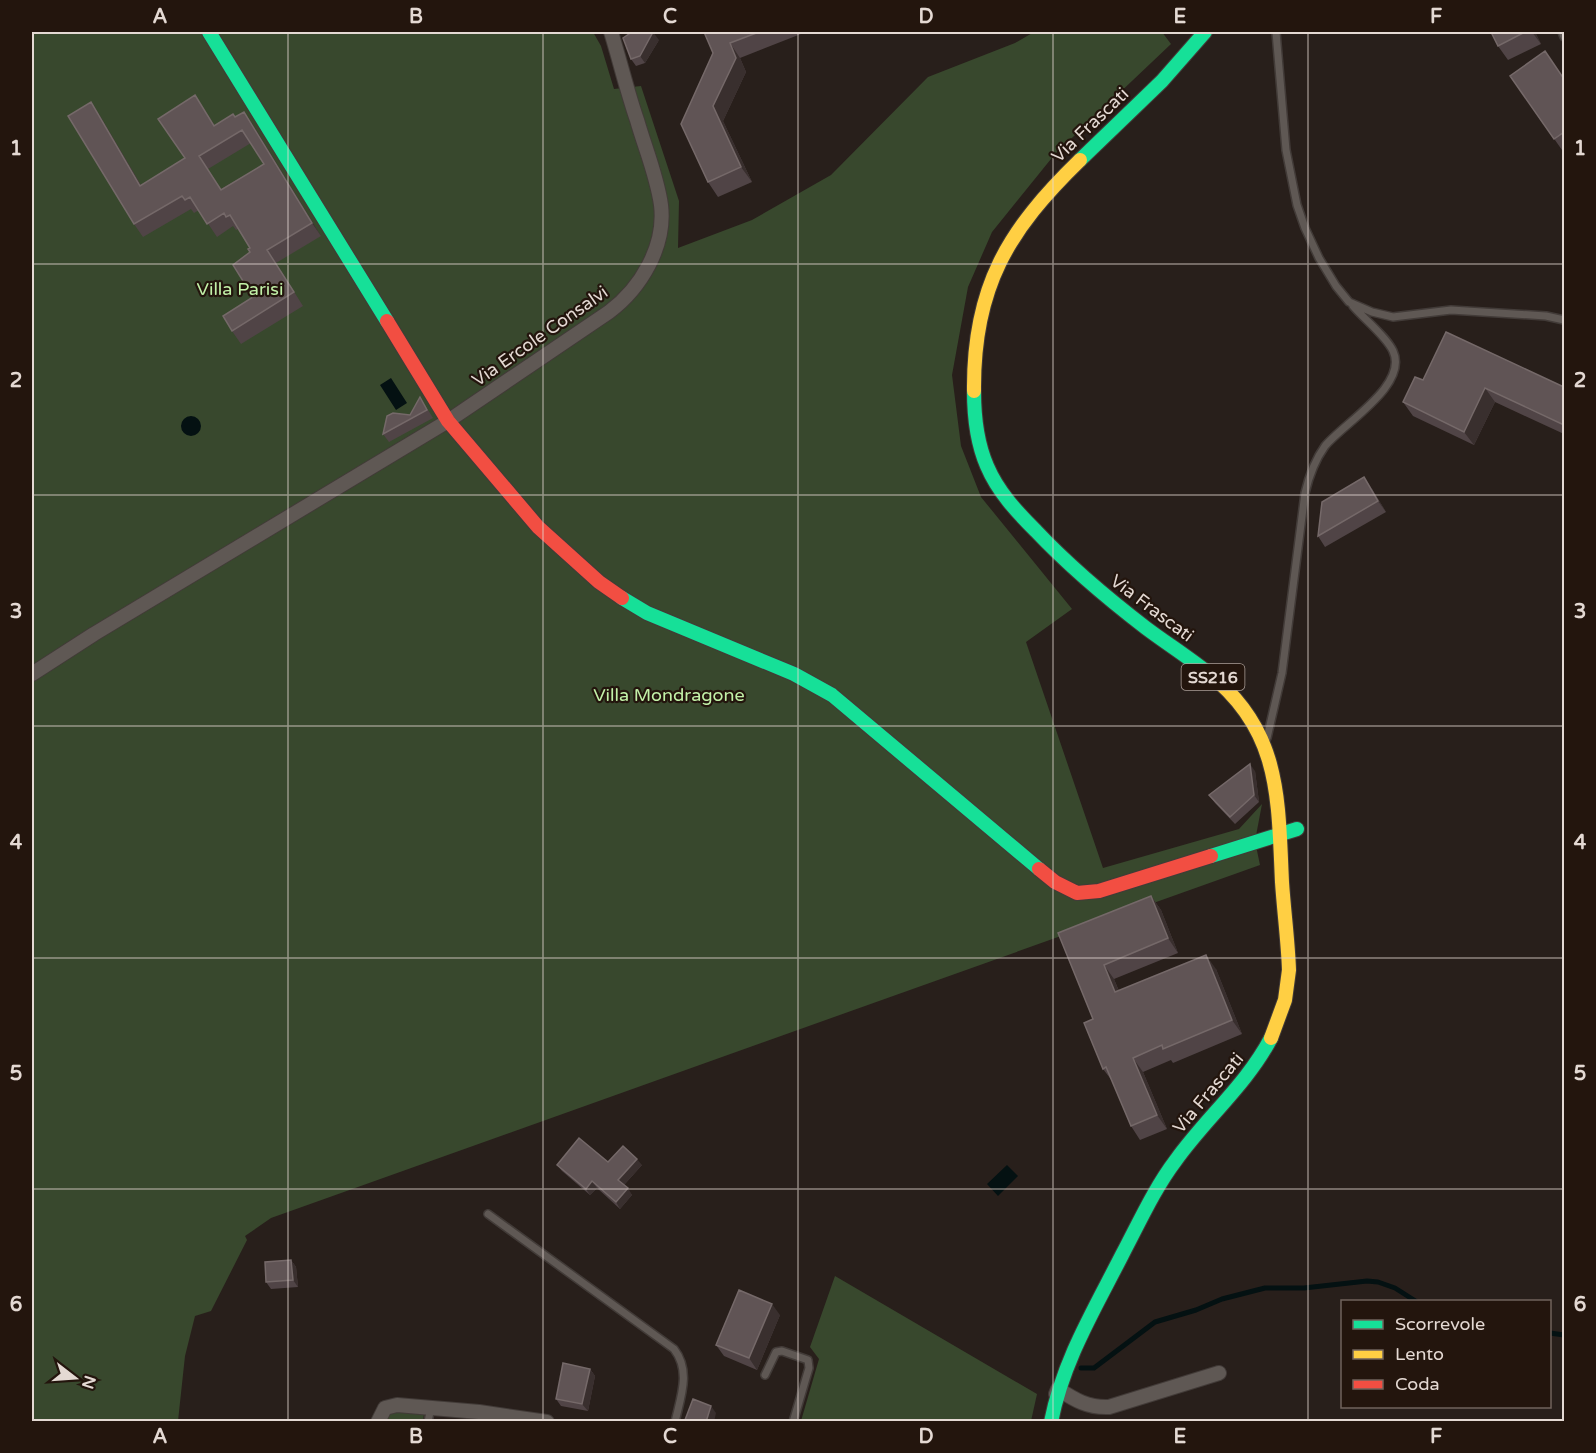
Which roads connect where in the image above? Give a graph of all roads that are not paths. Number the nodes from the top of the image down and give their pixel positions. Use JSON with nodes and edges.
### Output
{"nodes":[{"id":1,"x":209,"y":32,"type":"edge"},
{"id":2,"x":611,"y":32,"type":"edge"},
{"id":3,"x":1205,"y":32,"type":"edge"},
{"id":4,"x":1276,"y":32,"type":"edge"},
{"id":5,"x":1562,"y":32,"type":"edge"},
{"id":6,"x":1564,"y":37,"type":"edge"},
{"id":7,"x":1349,"y":302,"type":"junction"},
{"id":8,"x":1564,"y":320,"type":"edge"},
{"id":9,"x":448,"y":421,"type":"junction"},
{"id":10,"x":32,"y":674,"type":"edge"},
{"id":11,"x":1265,"y":746,"type":"junction"},
{"id":12,"x":1297,"y":829,"type":"dead end"},
{"id":13,"x":1279,"y":834,"type":"junction"},
{"id":14,"x":488,"y":1214,"type":"dead end"},
{"id":15,"x":1220,"y":1373,"type":"dead end"},
{"id":16,"x":765,"y":1375,"type":"dead end"},
{"id":17,"x":1058,"y":1389,"type":"junction"},
{"id":18,"x":431,"y":1407,"type":"junction"},
{"id":19,"x":378,"y":1422,"type":"edge"},
{"id":20,"x":428,"y":1422,"type":"edge"},
{"id":21,"x":547,"y":1422,"type":"edge"},
{"id":22,"x":675,"y":1422,"type":"edge"},
{"id":23,"x":793,"y":1422,"type":"edge"},
{"id":24,"x":1046,"y":1422,"type":"edge"},
{"id":25,"x":1051,"y":1422,"type":"edge"}],
"edges":[{"from":1,"to":9,"type":"main road"},
{"from":2,"to":9,"type":"street","name":"Via Ercole Consalvi"},
{"from":3,"to":11,"type":"main road","name":"Via Frascati","number":"SS216"},
{"from":4,"to":7,"type":"lane"},
{"from":5,"to":6,"type":"lane"},
{"from":7,"to":8,"type":"lane"},
{"from":7,"to":11,"type":"lane"},
{"from":9,"to":10,"type":"street","name":"Via Ercole Consalvi"},
{"from":9,"to":13,"type":"main road"},
{"from":11,"to":13,"type":"main road","name":"Via Frascati","number":"SS216"},
{"from":12,"to":13,"type":"main road"},
{"from":13,"to":17,"type":"main road","name":"Via Frascati","number":"SS216"},
{"from":14,"to":22,"type":"lane"},
{"from":15,"to":17,"type":"street"},
{"from":16,"to":23,"type":"lane"},
{"from":17,"to":24,"type":"street"},
{"from":17,"to":25,"type":"main road","name":"Via Frascati","number":"SS216"},
{"from":18,"to":19,"type":"street"},
{"from":18,"to":20,"type":"lane"},
{"from":18,"to":21,"type":"street"}]}
